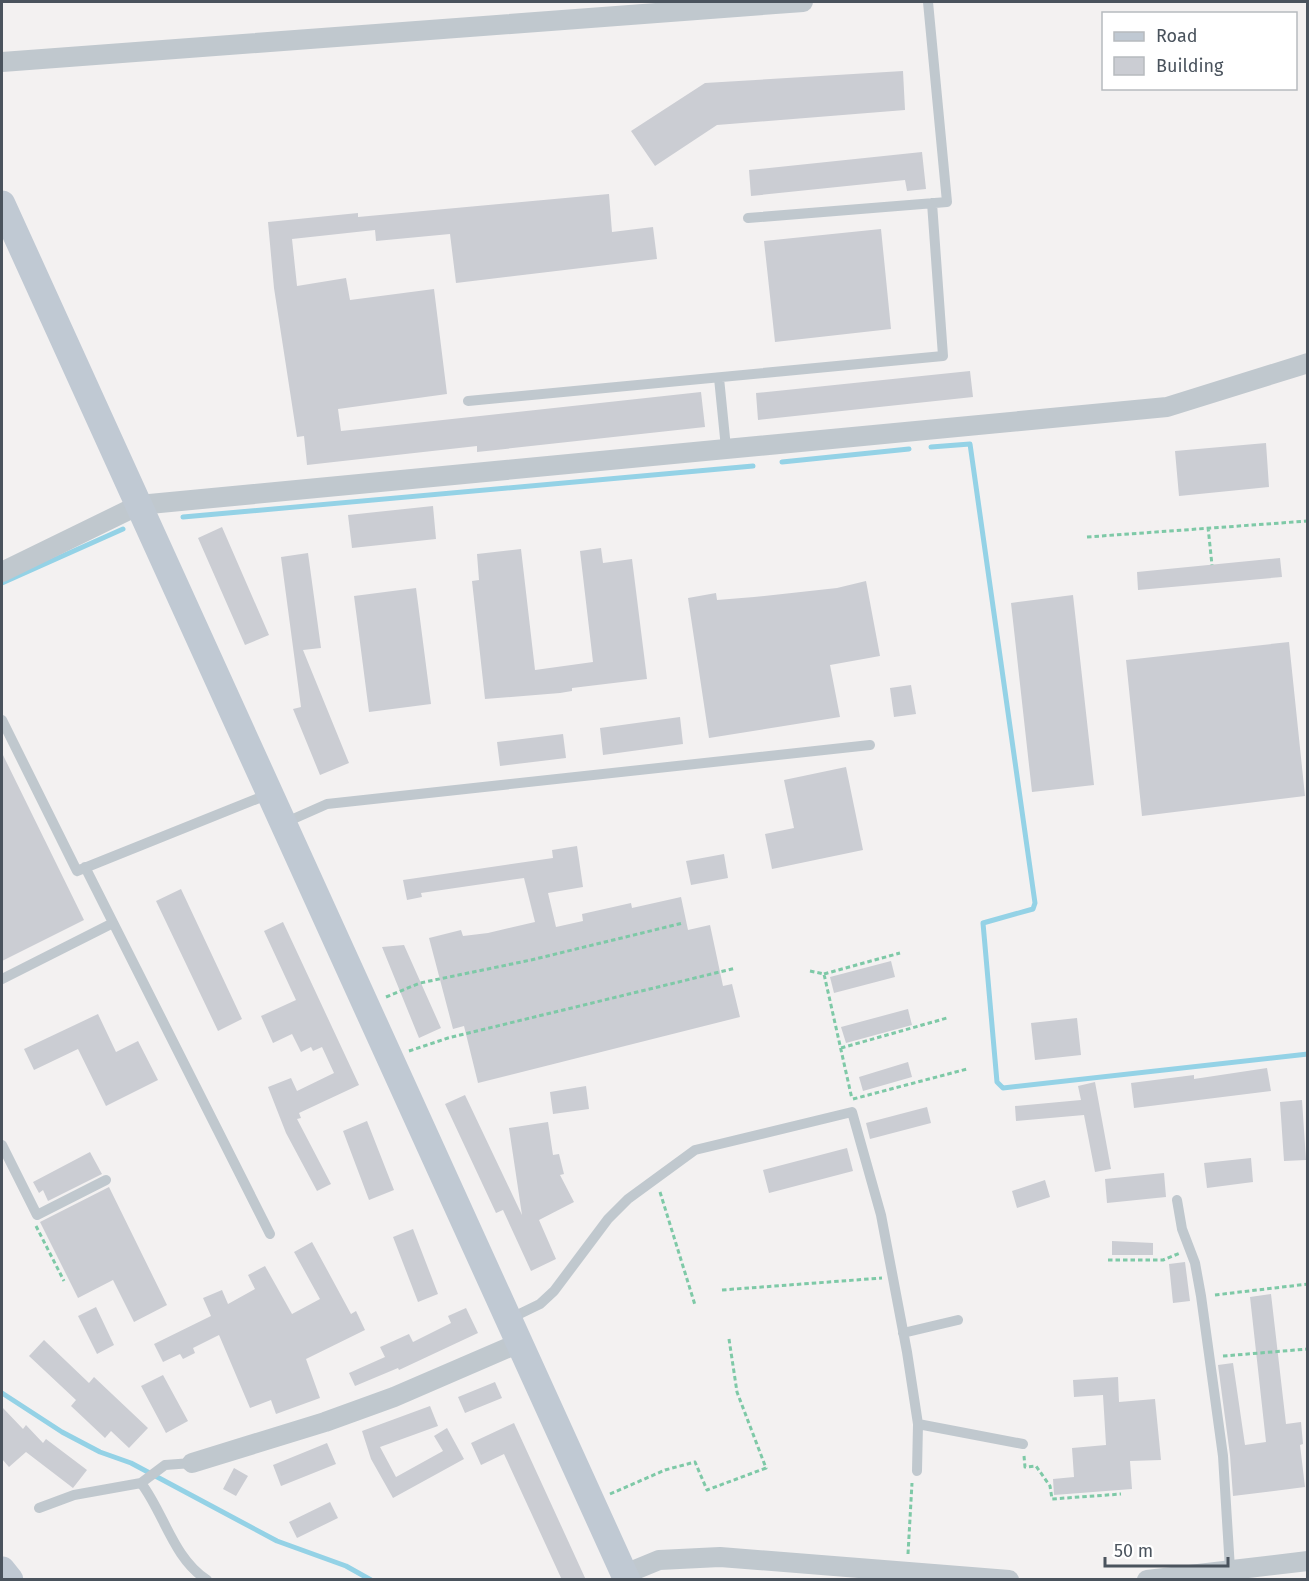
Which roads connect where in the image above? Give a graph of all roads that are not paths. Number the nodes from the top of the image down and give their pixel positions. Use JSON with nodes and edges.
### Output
{"nodes":[{"id":1,"x":802,"y":2,"type":"edge"},
{"id":2,"x":928,"y":2,"type":"edge"},
{"id":3,"x":666,"y":7,"type":"edge"},
{"id":4,"x":2,"y":62,"type":"edge"},
{"id":5,"x":932,"y":203,"type":"junction"},
{"id":6,"x":2,"y":204,"type":"edge"},
{"id":7,"x":748,"y":218,"type":"dead end"},
{"id":8,"x":1308,"y":363,"type":"edge"},
{"id":9,"x":719,"y":378,"type":"junction"},
{"id":10,"x":468,"y":401,"type":"dead end"},
{"id":11,"x":726,"y":448,"type":"junction"},
{"id":12,"x":139,"y":505,"type":"junction"},
{"id":13,"x":2,"y":572,"type":"edge"},
{"id":14,"x":2,"y":720,"type":"edge"},
{"id":15,"x":870,"y":745,"type":"dead end"},
{"id":16,"x":269,"y":794,"type":"junction"},
{"id":17,"x":283,"y":824,"type":"junction"},
{"id":18,"x":85,"y":867,"type":"junction"},
{"id":19,"x":113,"y":923,"type":"junction"},
{"id":20,"x":2,"y":979,"type":"edge"},
{"id":21,"x":2,"y":1145,"type":"edge"},
{"id":22,"x":106,"y":1180,"type":"dead end"},
{"id":23,"x":1177,"y":1200,"type":"dead end"},
{"id":24,"x":270,"y":1234,"type":"dead end"},
{"id":25,"x":958,"y":1320,"type":"dead end"},
{"id":26,"x":514,"y":1331,"type":"junction"},
{"id":27,"x":903,"y":1333,"type":"junction"},
{"id":28,"x":918,"y":1425,"type":"junction"},
{"id":29,"x":1023,"y":1444,"type":"road end"},
{"id":30,"x":192,"y":1463,"type":"joint"},
{"id":31,"x":917,"y":1471,"type":"road end"},
{"id":32,"x":141,"y":1483,"type":"junction"},
{"id":33,"x":39,"y":1508,"type":"dead end"},
{"id":34,"x":1308,"y":1562,"type":"edge"},
{"id":35,"x":1230,"y":1569,"type":"junction"},
{"id":36,"x":2,"y":1570,"type":"edge"},
{"id":37,"x":885,"y":1574,"type":"edge"},
{"id":38,"x":626,"y":1577,"type":"edge"},
{"id":39,"x":10,"y":1580,"type":"edge"},
{"id":40,"x":207,"y":1580,"type":"edge"},
{"id":41,"x":1009,"y":1580,"type":"edge"},
{"id":42,"x":1147,"y":1580,"type":"edge"}],
"edges":[{"from":1,"to":3,"type":"street"},
{"from":2,"to":5,"type":"lane"},
{"from":3,"to":4,"type":"street"},
{"from":5,"to":7,"type":"lane"},
{"from":5,"to":9,"type":"lane"},
{"from":6,"to":12,"type":"street"},
{"from":8,"to":11,"type":"street"},
{"from":9,"to":10,"type":"lane"},
{"from":9,"to":11,"type":"lane"},
{"from":11,"to":12,"type":"street"},
{"from":12,"to":13,"type":"street"},
{"from":12,"to":16,"type":"street"},
{"from":14,"to":18,"type":"lane"},
{"from":15,"to":17,"type":"lane"},
{"from":16,"to":17,"type":"street"},
{"from":16,"to":18,"type":"lane"},
{"from":17,"to":26,"type":"street"},
{"from":18,"to":19,"type":"lane"},
{"from":19,"to":20,"type":"lane"},
{"from":19,"to":24,"type":"lane"},
{"from":21,"to":22,"type":"lane"},
{"from":23,"to":35,"type":"lane"},
{"from":25,"to":27,"type":"lane"},
{"from":26,"to":27,"type":"lane"},
{"from":26,"to":30,"type":"street"},
{"from":26,"to":38,"type":"street"},
{"from":27,"to":28,"type":"lane"},
{"from":28,"to":29,"type":"lane"},
{"from":28,"to":31,"type":"lane"},
{"from":30,"to":32,"type":"lane"},
{"from":32,"to":33,"type":"lane"},
{"from":32,"to":40,"type":"lane"},
{"from":34,"to":35,"type":"street"},
{"from":35,"to":42,"type":"street"},
{"from":36,"to":39,"type":"street"},
{"from":37,"to":38,"type":"street"},
{"from":37,"to":41,"type":"street"}]}
